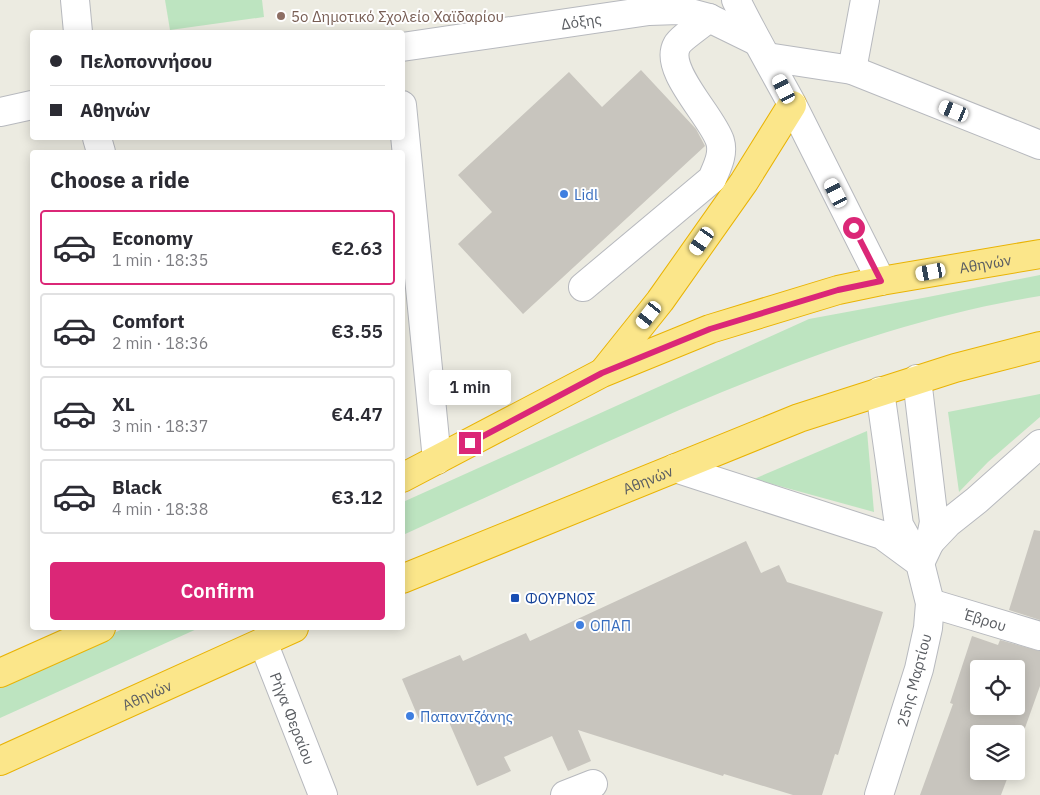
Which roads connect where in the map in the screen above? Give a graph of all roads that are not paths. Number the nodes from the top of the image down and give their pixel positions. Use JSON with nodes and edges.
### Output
{"nodes":[{"id":1,"x":75,"y":0,"type":"edge"},
{"id":2,"x":736,"y":0,"type":"edge"},
{"id":3,"x":864,"y":0,"type":"edge"},
{"id":4,"x":710,"y":18,"type":"junction"},
{"id":5,"x":78,"y":30,"type":"edge"},
{"id":6,"x":405,"y":47,"type":"edge"},
{"id":7,"x":762,"y":49,"type":"junction"},
{"id":8,"x":852,"y":70,"type":"junction"},
{"id":9,"x":792,"y":105,"type":"junction"},
{"id":10,"x":30,"y":106,"type":"edge"},
{"id":11,"x":0,"y":112,"type":"edge"},
{"id":12,"x":405,"y":134,"type":"edge"},
{"id":13,"x":1040,"y":146,"type":"edge"},
{"id":14,"x":1040,"y":254,"type":"edge"},
{"id":15,"x":881,"y":281,"type":"junction"},
{"id":16,"x":583,"y":287,"type":"dead end"},
{"id":17,"x":1040,"y":346,"type":"edge"},
{"id":18,"x":602,"y":373,"type":"junction"},
{"id":19,"x":917,"y":379,"type":"junction"},
{"id":20,"x":880,"y":391,"type":"junction"},
{"id":21,"x":1040,"y":444,"type":"edge"},
{"id":22,"x":438,"y":460,"type":"junction"},
{"id":23,"x":675,"y":468,"type":"junction"},
{"id":24,"x":405,"y":476,"type":"edge"},
{"id":25,"x":925,"y":552,"type":"junction"},
{"id":26,"x":405,"y":578,"type":"edge"},
{"id":27,"x":930,"y":603,"type":"junction"},
{"id":28,"x":97,"y":630,"type":"edge"},
{"id":29,"x":290,"y":630,"type":"edge"},
{"id":30,"x":1040,"y":636,"type":"edge"},
{"id":31,"x":264,"y":642,"type":"junction"},
{"id":32,"x":0,"y":673,"type":"edge"},
{"id":33,"x":0,"y":761,"type":"edge"},
{"id":34,"x":593,"y":784,"type":"dead end"},
{"id":35,"x":322,"y":795,"type":"edge"},
{"id":36,"x":565,"y":795,"type":"edge"},
{"id":37,"x":879,"y":795,"type":"edge"}],
"edges":[{"from":1,"to":5,"type":"street"},
{"from":2,"to":7,"type":"street"},
{"from":3,"to":8,"type":"street"},
{"from":4,"to":6,"type":"street","name":"Δόξης"},
{"from":4,"to":7,"type":"street","name":"Δόξης"},
{"from":4,"to":16,"type":"street"},
{"from":7,"to":8,"type":"street"},
{"from":7,"to":9,"type":"street"},
{"from":8,"to":13,"type":"street"},
{"from":9,"to":15,"type":"street"},
{"from":9,"to":18,"type":"highway"},
{"from":10,"to":11,"type":"street"},
{"from":12,"to":22,"type":"street"},
{"from":14,"to":15,"type":"highway","name":"Αθηνών"},
{"from":15,"to":18,"type":"highway","name":"Αθηνών"},
{"from":17,"to":19,"type":"highway","name":"Αθηνών"},
{"from":18,"to":22,"type":"highway","name":"Αθηνών"},
{"from":19,"to":20,"type":"highway","name":"Αθηνών"},
{"from":19,"to":25,"type":"street","name":"25ης Μαρτίου"},
{"from":20,"to":23,"type":"highway","name":"Αθηνών"},
{"from":20,"to":25,"type":"street","name":"25ης Μαρτίου"},
{"from":21,"to":25,"type":"street"},
{"from":22,"to":24,"type":"highway","name":"Αθηνών"},
{"from":23,"to":25,"type":"street"},
{"from":23,"to":26,"type":"highway","name":"Αθηνών"},
{"from":25,"to":27,"type":"street","name":"25ης Μαρτίου"},
{"from":27,"to":30,"type":"street","name":"Έβρου"},
{"from":27,"to":37,"type":"street","name":"25ης Μαρτίου"},
{"from":28,"to":32,"type":"highway"},
{"from":29,"to":31,"type":"highway","name":"Αθηνών"},
{"from":31,"to":33,"type":"highway","name":"Αθηνών"},
{"from":31,"to":35,"type":"street","name":"Ρήγα Φεραίου"},
{"from":34,"to":36,"type":"street"}]}
